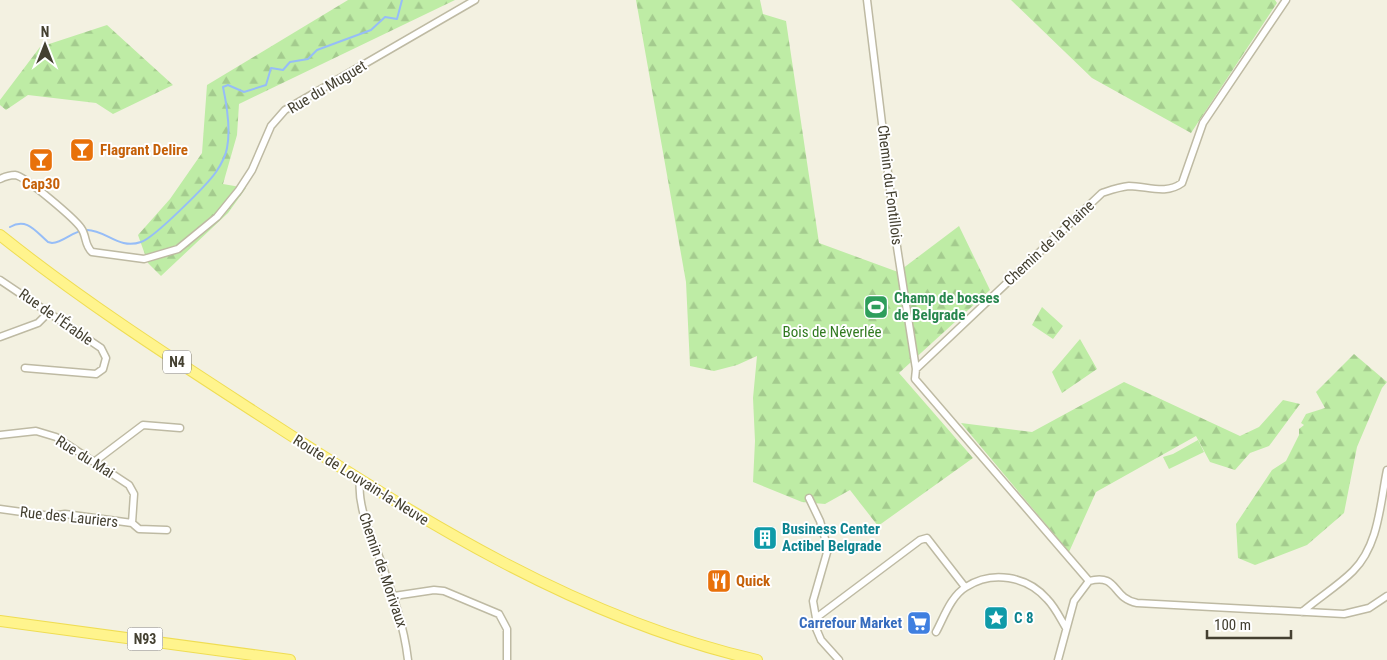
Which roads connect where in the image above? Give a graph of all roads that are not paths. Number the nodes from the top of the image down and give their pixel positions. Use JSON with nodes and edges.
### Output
{"nodes":[{"id":1,"x":475,"y":0,"type":"edge"},
{"id":2,"x":867,"y":0,"type":"edge"},
{"id":3,"x":1286,"y":0,"type":"edge"},
{"id":4,"x":0,"y":179,"type":"edge"},
{"id":5,"x":0,"y":235,"type":"edge"},
{"id":6,"x":0,"y":280,"type":"edge"},
{"id":7,"x":48,"y":313,"type":"junction"},
{"id":8,"x":0,"y":337,"type":"edge"},
{"id":9,"x":26,"y":368,"type":"dead end"},
{"id":10,"x":916,"y":369,"type":"junction"},
{"id":11,"x":180,"y":428,"type":"dead end"},
{"id":12,"x":0,"y":435,"type":"edge"},
{"id":13,"x":94,"y":462,"type":"junction"},
{"id":14,"x":1387,"y":470,"type":"edge"},
{"id":15,"x":360,"y":480,"type":"junction"},
{"id":16,"x":809,"y":498,"type":"dead end"},
{"id":17,"x":0,"y":509,"type":"edge"},
{"id":18,"x":132,"y":523,"type":"junction"},
{"id":19,"x":166,"y":530,"type":"dead end"},
{"id":20,"x":1089,"y":581,"type":"junction"},
{"id":21,"x":965,"y":587,"type":"junction"},
{"id":22,"x":394,"y":596,"type":"junction"},
{"id":23,"x":1387,"y":596,"type":"edge"},
{"id":24,"x":1302,"y":612,"type":"junction"},
{"id":25,"x":816,"y":618,"type":"junction"},
{"id":26,"x":0,"y":621,"type":"edge"},
{"id":27,"x":1066,"y":628,"type":"junction"},
{"id":28,"x":936,"y":632,"type":"dead end"},
{"id":29,"x":735,"y":658,"type":"edge"},
{"id":30,"x":290,"y":660,"type":"edge"},
{"id":31,"x":408,"y":660,"type":"edge"},
{"id":32,"x":507,"y":660,"type":"edge"},
{"id":33,"x":757,"y":660,"type":"edge"},
{"id":34,"x":839,"y":660,"type":"edge"},
{"id":35,"x":1058,"y":660,"type":"edge"}],
"edges":[{"from":1,"to":4,"type":"street","name":"Rue du Muguet"},
{"from":2,"to":10,"type":"street","name":"Chemin du Fontillois"},
{"from":3,"to":10,"type":"street","name":"Chemin de la Plaine"},
{"from":5,"to":15,"type":"main road","name":"Route de Louvain-la-Neuve","number":"N4"},
{"from":6,"to":7,"type":"street","name":"Rue de l'Érable"},
{"from":7,"to":8,"type":"street"},
{"from":7,"to":9,"type":"street","name":"Rue de l'Érable"},
{"from":10,"to":20,"type":"street"},
{"from":11,"to":13,"type":"street"},
{"from":12,"to":13,"type":"street","name":"Rue du Mai"},
{"from":13,"to":18,"type":"street","name":"Rue du Mai"},
{"from":14,"to":24,"type":"street"},
{"from":15,"to":22,"type":"street","name":"Chemin de Morivaux"},
{"from":15,"to":29,"type":"main road","name":"Route de Louvain-la-Neuve","number":"N4"},
{"from":16,"to":25,"type":"street"},
{"from":17,"to":18,"type":"street","name":"Rue des Lauriers"},
{"from":18,"to":19,"type":"street","name":"Rue des Lauriers"},
{"from":20,"to":24,"type":"street"},
{"from":20,"to":27,"type":"street"},
{"from":21,"to":25,"type":"street"},
{"from":21,"to":27,"type":"street"},
{"from":21,"to":28,"type":"street"},
{"from":22,"to":31,"type":"street","name":"Chemin de Morivaux"},
{"from":22,"to":32,"type":"street"},
{"from":23,"to":24,"type":"street"},
{"from":25,"to":34,"type":"street"},
{"from":26,"to":30,"type":"main road","number":"N93"},
{"from":27,"to":35,"type":"street"},
{"from":29,"to":33,"type":"main road","name":"Route de Louvain-la-Neuve","number":"N4"}]}
